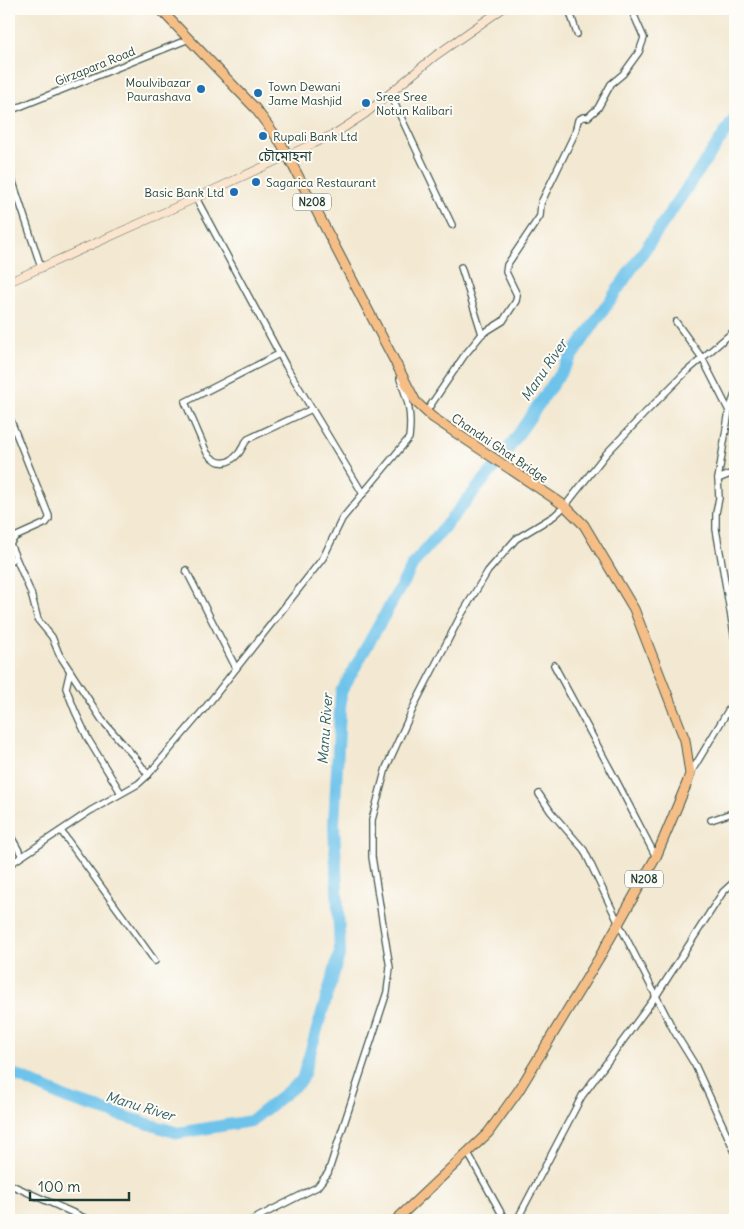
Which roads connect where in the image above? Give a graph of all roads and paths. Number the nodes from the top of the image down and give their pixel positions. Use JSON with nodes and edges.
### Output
{"nodes":[{"id":1,"x":176,"y":9,"type":"edge"},
{"id":2,"x":502,"y":9,"type":"edge"},
{"id":3,"x":568,"y":9,"type":"edge"},
{"id":4,"x":632,"y":9,"type":"edge"},
{"id":5,"x":162,"y":11,"type":"edge"},
{"id":6,"x":577,"y":34,"type":"dead end"},
{"id":7,"x":189,"y":39,"type":"junction"},
{"id":8,"x":390,"y":94,"type":"junction"},
{"id":9,"x":9,"y":111,"type":"edge"},
{"id":10,"x":288,"y":156,"type":"junction"},
{"id":11,"x":9,"y":170,"type":"edge"},
{"id":12,"x":196,"y":198,"type":"junction"},
{"id":13,"x":452,"y":225,"type":"dead end"},
{"id":14,"x":41,"y":267,"type":"junction"},
{"id":15,"x":461,"y":268,"type":"dead end"},
{"id":16,"x":9,"y":282,"type":"edge"},
{"id":17,"x":676,"y":322,"type":"dead end"},
{"id":18,"x":735,"y":331,"type":"edge"},
{"id":19,"x":482,"y":334,"type":"junction"},
{"id":20,"x":279,"y":354,"type":"junction"},
{"id":21,"x":393,"y":358,"type":"junction"},
{"id":22,"x":702,"y":358,"type":"junction"},
{"id":23,"x":735,"y":394,"type":"edge"},
{"id":24,"x":312,"y":409,"type":"junction"},
{"id":25,"x":729,"y":411,"type":"junction"},
{"id":26,"x":429,"y":414,"type":"junction"},
{"id":27,"x":9,"y":416,"type":"edge"},
{"id":28,"x":735,"y":472,"type":"edge"},
{"id":29,"x":718,"y":479,"type":"junction"},
{"id":30,"x":363,"y":494,"type":"junction"},
{"id":31,"x":565,"y":506,"type":"junction"},
{"id":32,"x":15,"y":557,"type":"junction"},
{"id":33,"x":9,"y":562,"type":"edge"},
{"id":34,"x":186,"y":570,"type":"dead end"},
{"id":35,"x":735,"y":640,"type":"edge"},
{"id":36,"x":554,"y":665,"type":"dead end"},
{"id":37,"x":236,"y":668,"type":"junction"},
{"id":38,"x":70,"y":671,"type":"junction"},
{"id":39,"x":735,"y":688,"type":"edge"},
{"id":40,"x":690,"y":774,"type":"junction"},
{"id":41,"x":148,"y":775,"type":"junction"},
{"id":42,"x":121,"y":794,"type":"junction"},
{"id":43,"x":539,"y":794,"type":"dead end"},
{"id":44,"x":735,"y":812,"type":"edge"},
{"id":45,"x":711,"y":820,"type":"dead end"},
{"id":46,"x":60,"y":831,"type":"junction"},
{"id":47,"x":9,"y":833,"type":"edge"},
{"id":48,"x":22,"y":856,"type":"junction"},
{"id":49,"x":656,"y":858,"type":"junction"},
{"id":50,"x":9,"y":865,"type":"edge"},
{"id":51,"x":735,"y":881,"type":"edge"},
{"id":52,"x":619,"y":924,"type":"junction"},
{"id":53,"x":155,"y":961,"type":"dead end"},
{"id":54,"x":656,"y":996,"type":"junction"},
{"id":55,"x":735,"y":1152,"type":"edge"},
{"id":56,"x":468,"y":1153,"type":"junction"},
{"id":57,"x":9,"y":1184,"type":"edge"},
{"id":58,"x":89,"y":1220,"type":"edge"},
{"id":59,"x":252,"y":1220,"type":"edge"},
{"id":60,"x":396,"y":1220,"type":"edge"},
{"id":61,"x":504,"y":1220,"type":"edge"},
{"id":62,"x":517,"y":1220,"type":"edge"}],
"edges":[{"from":1,"to":5,"type":"street"},
{"from":2,"to":8,"type":"main road"},
{"from":3,"to":6,"type":"street"},
{"from":4,"to":19,"type":"street"},
{"from":5,"to":7,"type":"highway","number":"N208"},
{"from":7,"to":9,"type":"street","name":"Girzapara Road"},
{"from":7,"to":10,"type":"highway","number":"N208"},
{"from":8,"to":10,"type":"main road"},
{"from":8,"to":13,"type":"street"},
{"from":10,"to":12,"type":"main road"},
{"from":10,"to":21,"type":"highway","number":"N208"},
{"from":11,"to":14,"type":"street"},
{"from":12,"to":14,"type":"main road"},
{"from":12,"to":20,"type":"street"},
{"from":14,"to":16,"type":"main road"},
{"from":15,"to":19,"type":"street"},
{"from":17,"to":22,"type":"street"},
{"from":18,"to":22,"type":"street"},
{"from":19,"to":26,"type":"street"},
{"from":20,"to":24,"type":"street"},
{"from":20,"to":24,"type":"street"},
{"from":21,"to":26,"type":"highway","number":"N208"},
{"from":21,"to":30,"type":"street"},
{"from":22,"to":25,"type":"street"},
{"from":22,"to":31,"type":"street"},
{"from":23,"to":25,"type":"street"},
{"from":24,"to":30,"type":"street"},
{"from":25,"to":29,"type":"street"},
{"from":26,"to":31,"type":"highway","name":"Chandni Ghat Bridge","number":"N208"},
{"from":27,"to":32,"type":"street"},
{"from":28,"to":29,"type":"street"},
{"from":29,"to":35,"type":"street"},
{"from":30,"to":37,"type":"street"},
{"from":31,"to":40,"type":"highway","number":"N208"},
{"from":31,"to":59,"type":"street"},
{"from":32,"to":33,"type":"street"},
{"from":32,"to":38,"type":"street"},
{"from":34,"to":37,"type":"street"},
{"from":36,"to":49,"type":"street"},
{"from":37,"to":41,"type":"street"},
{"from":38,"to":41,"type":"street"},
{"from":38,"to":42,"type":"street"},
{"from":39,"to":40,"type":"street"},
{"from":40,"to":49,"type":"highway","number":"N208"},
{"from":41,"to":42,"type":"street"},
{"from":42,"to":46,"type":"street"},
{"from":43,"to":52,"type":"street"},
{"from":44,"to":45,"type":"street"},
{"from":46,"to":48,"type":"street"},
{"from":46,"to":53,"type":"street"},
{"from":47,"to":48,"type":"street"},
{"from":48,"to":50,"type":"street"},
{"from":49,"to":52,"type":"highway","number":"N208"},
{"from":51,"to":54,"type":"street"},
{"from":52,"to":54,"type":"street"},
{"from":52,"to":56,"type":"highway","number":"N208"},
{"from":54,"to":55,"type":"street"},
{"from":54,"to":62,"type":"street"},
{"from":56,"to":60,"type":"highway","number":"N208"},
{"from":56,"to":61,"type":"street"},
{"from":57,"to":58,"type":"street"}]}
